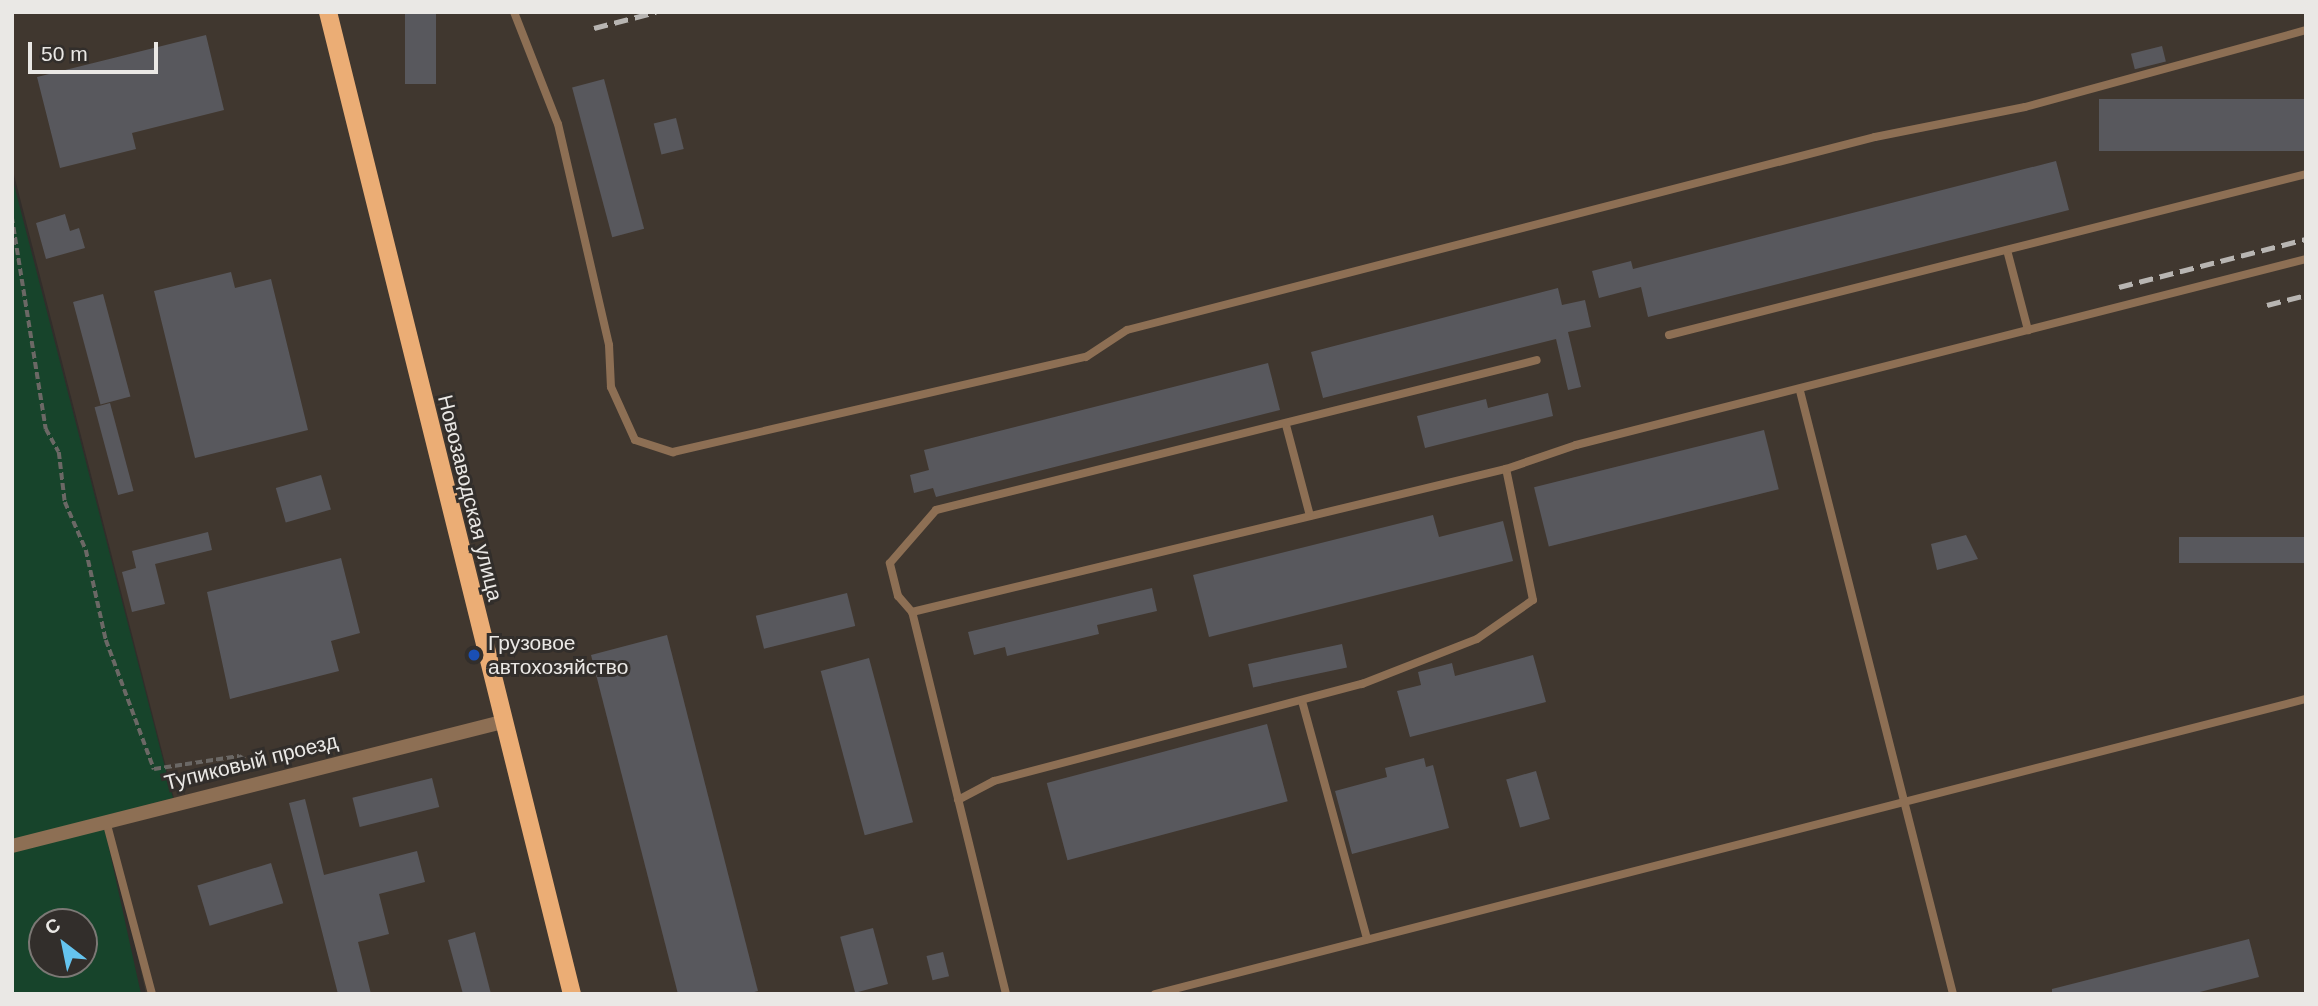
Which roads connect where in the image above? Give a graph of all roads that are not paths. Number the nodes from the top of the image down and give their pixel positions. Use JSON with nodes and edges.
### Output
{"nodes":[{"id":1,"x":328,"y":12,"type":"edge"},
{"id":2,"x":514,"y":12,"type":"edge"},
{"id":3,"x":2306,"y":30,"type":"edge"},
{"id":4,"x":2306,"y":174,"type":"edge"},
{"id":5,"x":2007,"y":250,"type":"junction"},
{"id":6,"x":2306,"y":259,"type":"edge"},
{"id":7,"x":2028,"y":330,"type":"junction"},
{"id":8,"x":1669,"y":335,"type":"dead end"},
{"id":9,"x":1537,"y":360,"type":"dead end"},
{"id":10,"x":1800,"y":391,"type":"junction"},
{"id":11,"x":1286,"y":425,"type":"junction"},
{"id":12,"x":1506,"y":469,"type":"junction"},
{"id":13,"x":1310,"y":516,"type":"junction"},
{"id":14,"x":912,"y":612,"type":"junction"},
{"id":15,"x":2306,"y":699,"type":"edge"},
{"id":16,"x":1302,"y":701,"type":"junction"},
{"id":17,"x":502,"y":722,"type":"junction"},
{"id":18,"x":958,"y":800,"type":"junction"},
{"id":19,"x":1900,"y":802,"type":"junction"},
{"id":20,"x":106,"y":821,"type":"junction"},
{"id":21,"x":12,"y":846,"type":"edge"},
{"id":22,"x":1367,"y":939,"type":"junction"},
{"id":23,"x":152,"y":994,"type":"edge"},
{"id":24,"x":572,"y":994,"type":"edge"},
{"id":25,"x":1006,"y":994,"type":"edge"},
{"id":26,"x":1155,"y":994,"type":"edge"},
{"id":27,"x":1953,"y":994,"type":"edge"}],
"edges":[{"from":1,"to":17,"type":"main road","name":"Новозаводская улица"},
{"from":2,"to":3,"type":"lane"},
{"from":4,"to":5,"type":"lane"},
{"from":5,"to":7,"type":"lane"},
{"from":5,"to":8,"type":"lane"},
{"from":6,"to":7,"type":"lane"},
{"from":7,"to":10,"type":"lane"},
{"from":9,"to":11,"type":"lane"},
{"from":10,"to":12,"type":"lane"},
{"from":10,"to":19,"type":"lane"},
{"from":11,"to":13,"type":"lane"},
{"from":11,"to":14,"type":"lane"},
{"from":12,"to":13,"type":"lane"},
{"from":12,"to":16,"type":"lane"},
{"from":13,"to":14,"type":"lane"},
{"from":14,"to":18,"type":"lane"},
{"from":15,"to":19,"type":"lane"},
{"from":16,"to":18,"type":"lane"},
{"from":16,"to":22,"type":"lane"},
{"from":17,"to":20,"type":"street","name":"Тупиковый проезд"},
{"from":17,"to":24,"type":"main road","name":"Новозаводская улица"},
{"from":18,"to":25,"type":"lane"},
{"from":19,"to":22,"type":"lane"},
{"from":19,"to":27,"type":"lane"},
{"from":20,"to":21,"type":"street","name":"Тупиковый проезд"},
{"from":20,"to":23,"type":"lane"},
{"from":22,"to":26,"type":"lane"}]}
